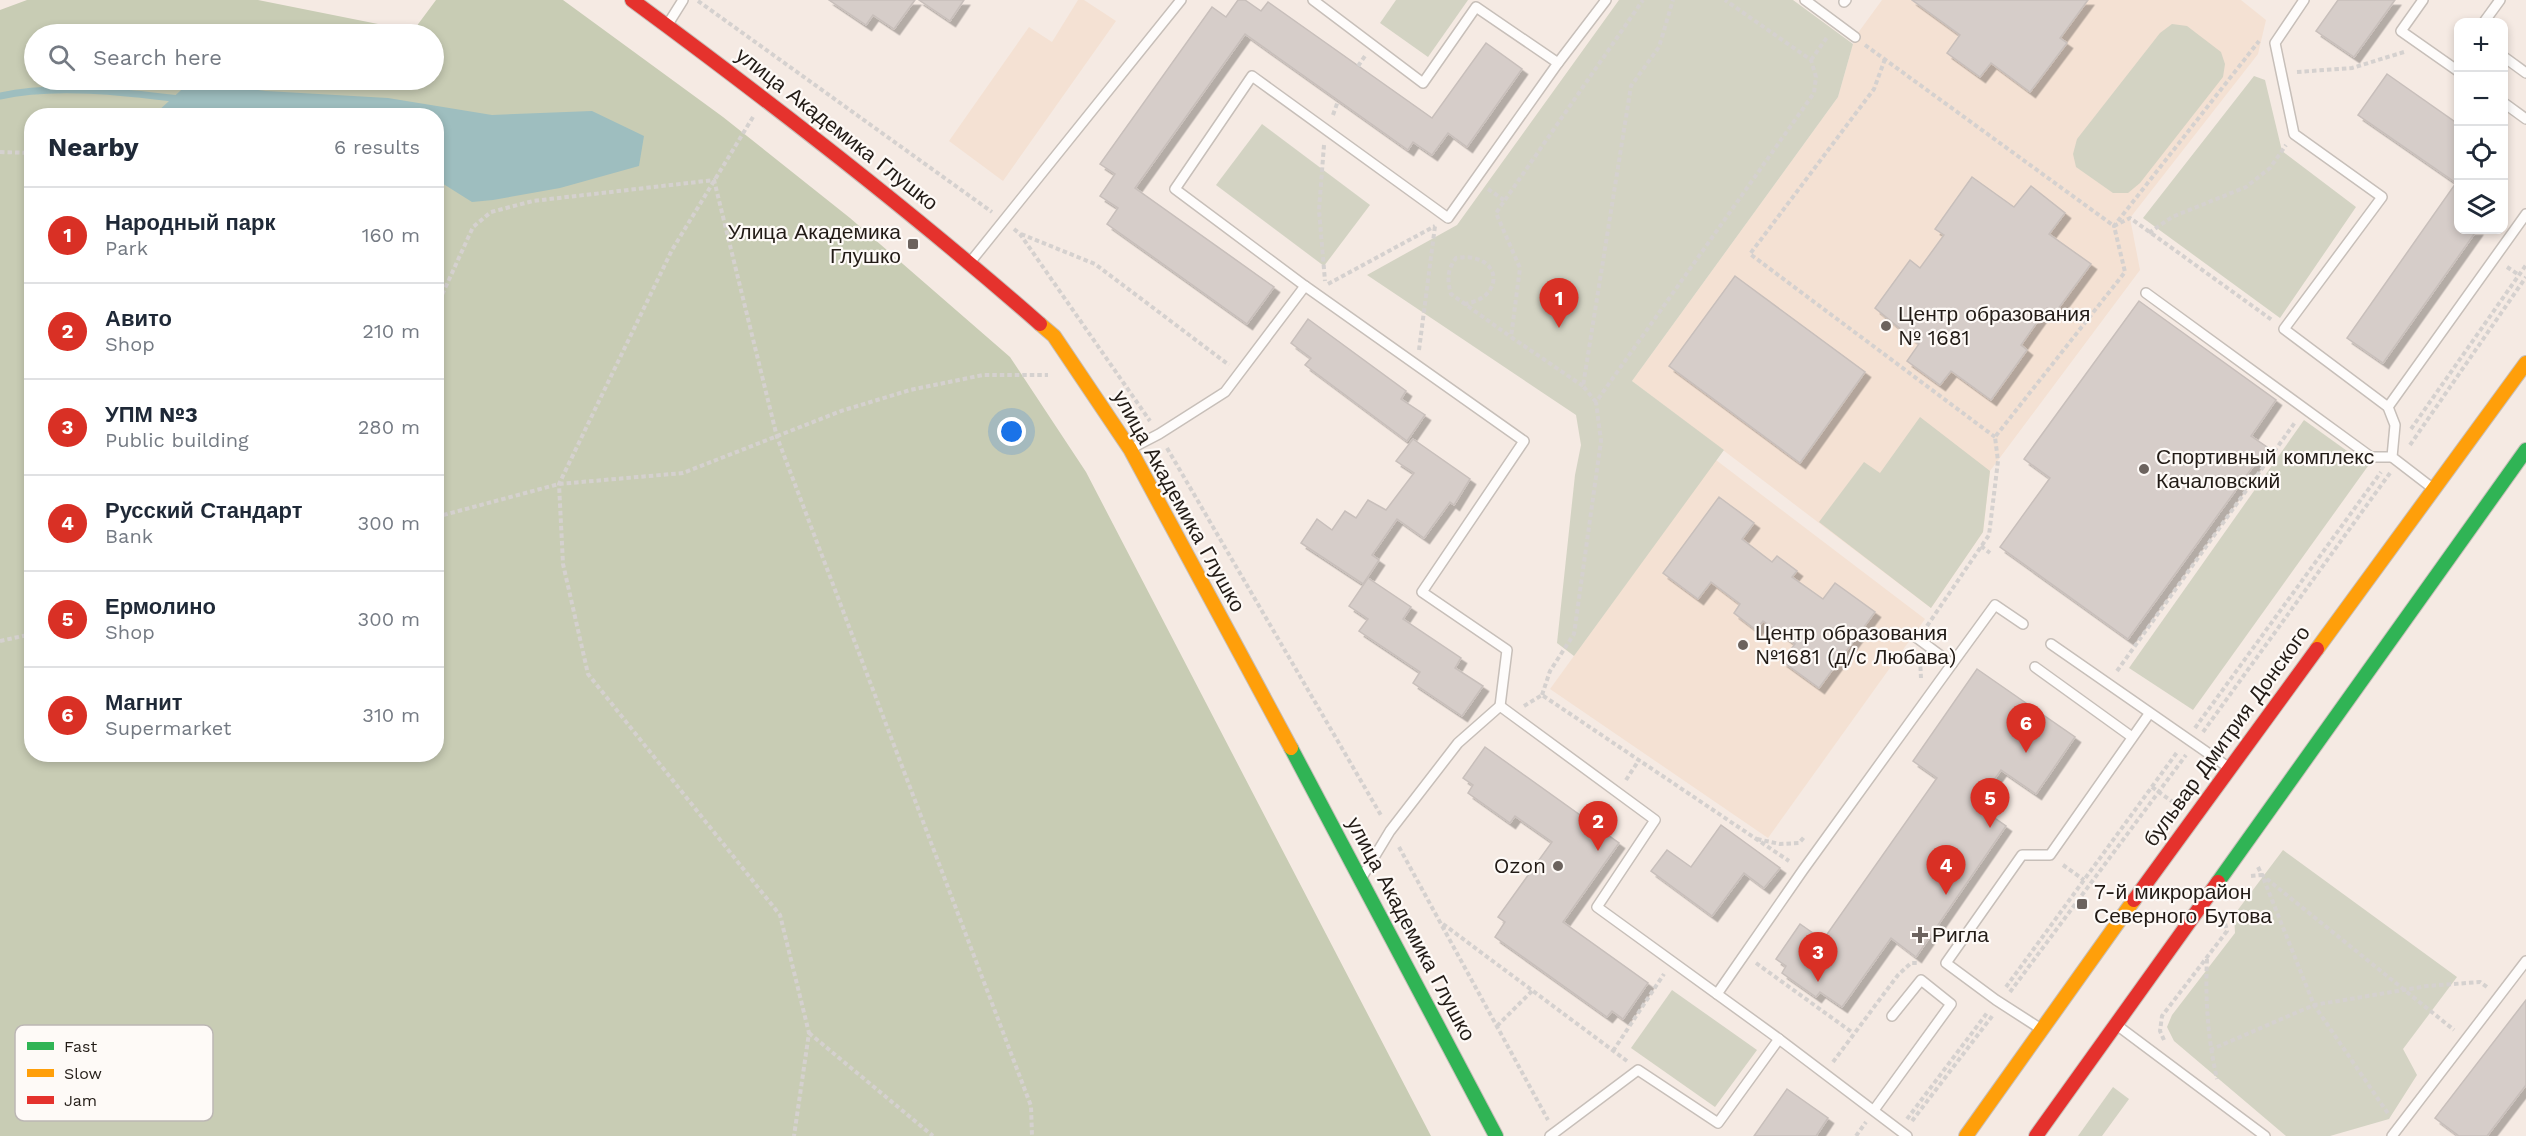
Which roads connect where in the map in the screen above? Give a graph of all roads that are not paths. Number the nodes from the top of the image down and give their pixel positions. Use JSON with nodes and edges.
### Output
{"nodes":[{"id":1,"x":632,"y":0,"type":"edge"},
{"id":2,"x":683,"y":0,"type":"edge"},
{"id":3,"x":1181,"y":0,"type":"edge"},
{"id":4,"x":1313,"y":0,"type":"edge"},
{"id":5,"x":1606,"y":0,"type":"edge"},
{"id":6,"x":1805,"y":0,"type":"edge"},
{"id":7,"x":2304,"y":0,"type":"edge"},
{"id":8,"x":2423,"y":0,"type":"edge"},
{"id":9,"x":2500,"y":0,"type":"edge"},
{"id":10,"x":2487,"y":18,"type":"edge"},
{"id":11,"x":667,"y":26,"type":"junction"},
{"id":12,"x":1855,"y":38,"type":"road end"},
{"id":13,"x":2508,"y":60,"type":"edge"},
{"id":14,"x":1558,"y":63,"type":"junction"},
{"id":15,"x":2454,"y":68,"type":"edge"},
{"id":16,"x":2526,"y":73,"type":"edge"},
{"id":17,"x":2508,"y":106,"type":"edge"},
{"id":18,"x":2526,"y":119,"type":"edge"},
{"id":19,"x":2526,"y":214,"type":"edge"},
{"id":20,"x":970,"y":262,"type":"junction"},
{"id":21,"x":1305,"y":286,"type":"junction"},
{"id":22,"x":2146,"y":293,"type":"dead end"},
{"id":23,"x":2526,"y":363,"type":"edge"},
{"id":24,"x":2388,"y":407,"type":"junction"},
{"id":25,"x":1130,"y":449,"type":"junction"},
{"id":26,"x":2526,"y":450,"type":"edge"},
{"id":27,"x":2395,"y":459,"type":"junction"},
{"id":28,"x":2433,"y":489,"type":"junction"},
{"id":29,"x":2023,"y":624,"type":"dead end"},
{"id":30,"x":1916,"y":637,"type":"road end"},
{"id":31,"x":2050,"y":644,"type":"dead end"},
{"id":32,"x":1952,"y":664,"type":"junction"},
{"id":33,"x":2035,"y":667,"type":"dead end"},
{"id":34,"x":1500,"y":706,"type":"junction"},
{"id":35,"x":2149,"y":714,"type":"junction"},
{"id":36,"x":2132,"y":737,"type":"junction"},
{"id":37,"x":2230,"y":769,"type":"junction"},
{"id":38,"x":1361,"y":879,"type":"junction"},
{"id":39,"x":2526,"y":961,"type":"edge"},
{"id":40,"x":1717,"y":993,"type":"junction"},
{"id":41,"x":1892,"y":1016,"type":"dead end"},
{"id":42,"x":2116,"y":1025,"type":"junction"},
{"id":43,"x":2043,"y":1030,"type":"junction"},
{"id":44,"x":1779,"y":1039,"type":"junction"},
{"id":45,"x":1874,"y":1110,"type":"junction"},
{"id":46,"x":2395,"y":1132,"type":"edge"},
{"id":47,"x":2262,"y":1135,"type":"edge"},
{"id":48,"x":1496,"y":1136,"type":"edge"},
{"id":49,"x":1550,"y":1136,"type":"edge"},
{"id":50,"x":1907,"y":1136,"type":"edge"},
{"id":51,"x":1966,"y":1136,"type":"edge"},
{"id":52,"x":2036,"y":1136,"type":"edge"}],
"edges":[{"from":1,"to":11,"type":"street","name":"улица Академика Глушко"},
{"from":2,"to":11,"type":"lane"},
{"from":3,"to":20,"type":"lane"},
{"from":4,"to":14,"type":"lane"},
{"from":5,"to":14,"type":"lane"},
{"from":6,"to":12,"type":"lane"},
{"from":7,"to":24,"type":"lane"},
{"from":8,"to":15,"type":"lane"},
{"from":9,"to":10,"type":"lane"},
{"from":11,"to":20,"type":"street","name":"улица Академика Глушко"},
{"from":13,"to":16,"type":"lane"},
{"from":14,"to":21,"type":"lane"},
{"from":17,"to":18,"type":"lane"},
{"from":19,"to":24,"type":"lane"},
{"from":20,"to":25,"type":"street","name":"улица Академика Глушко"},
{"from":21,"to":25,"type":"lane"},
{"from":21,"to":34,"type":"lane"},
{"from":22,"to":27,"type":"lane"},
{"from":23,"to":28,"type":"street","name":"бульвар Дмитрия Донского"},
{"from":24,"to":27,"type":"lane"},
{"from":25,"to":38,"type":"street","name":"улица Академика Глушко"},
{"from":26,"to":42,"type":"street"},
{"from":27,"to":28,"type":"lane"},
{"from":28,"to":37,"type":"street","name":"бульвар Дмитрия Донского"},
{"from":29,"to":32,"type":"lane"},
{"from":30,"to":32,"type":"lane"},
{"from":31,"to":35,"type":"lane"},
{"from":32,"to":40,"type":"lane"},
{"from":33,"to":36,"type":"lane"},
{"from":34,"to":38,"type":"lane"},
{"from":34,"to":40,"type":"lane"},
{"from":35,"to":36,"type":"lane"},
{"from":35,"to":37,"type":"lane"},
{"from":36,"to":43,"type":"lane"},
{"from":37,"to":43,"type":"street","name":"бульвар Дмитрия Донского"},
{"from":38,"to":48,"type":"street","name":"улица Академика Глушко"},
{"from":39,"to":46,"type":"lane"},
{"from":40,"to":44,"type":"lane"},
{"from":41,"to":45,"type":"lane"},
{"from":42,"to":47,"type":"lane"},
{"from":42,"to":52,"type":"street"},
{"from":43,"to":51,"type":"street","name":"бульвар Дмитрия Донского"},
{"from":44,"to":45,"type":"lane"},
{"from":44,"to":49,"type":"lane"},
{"from":45,"to":50,"type":"lane"}]}
